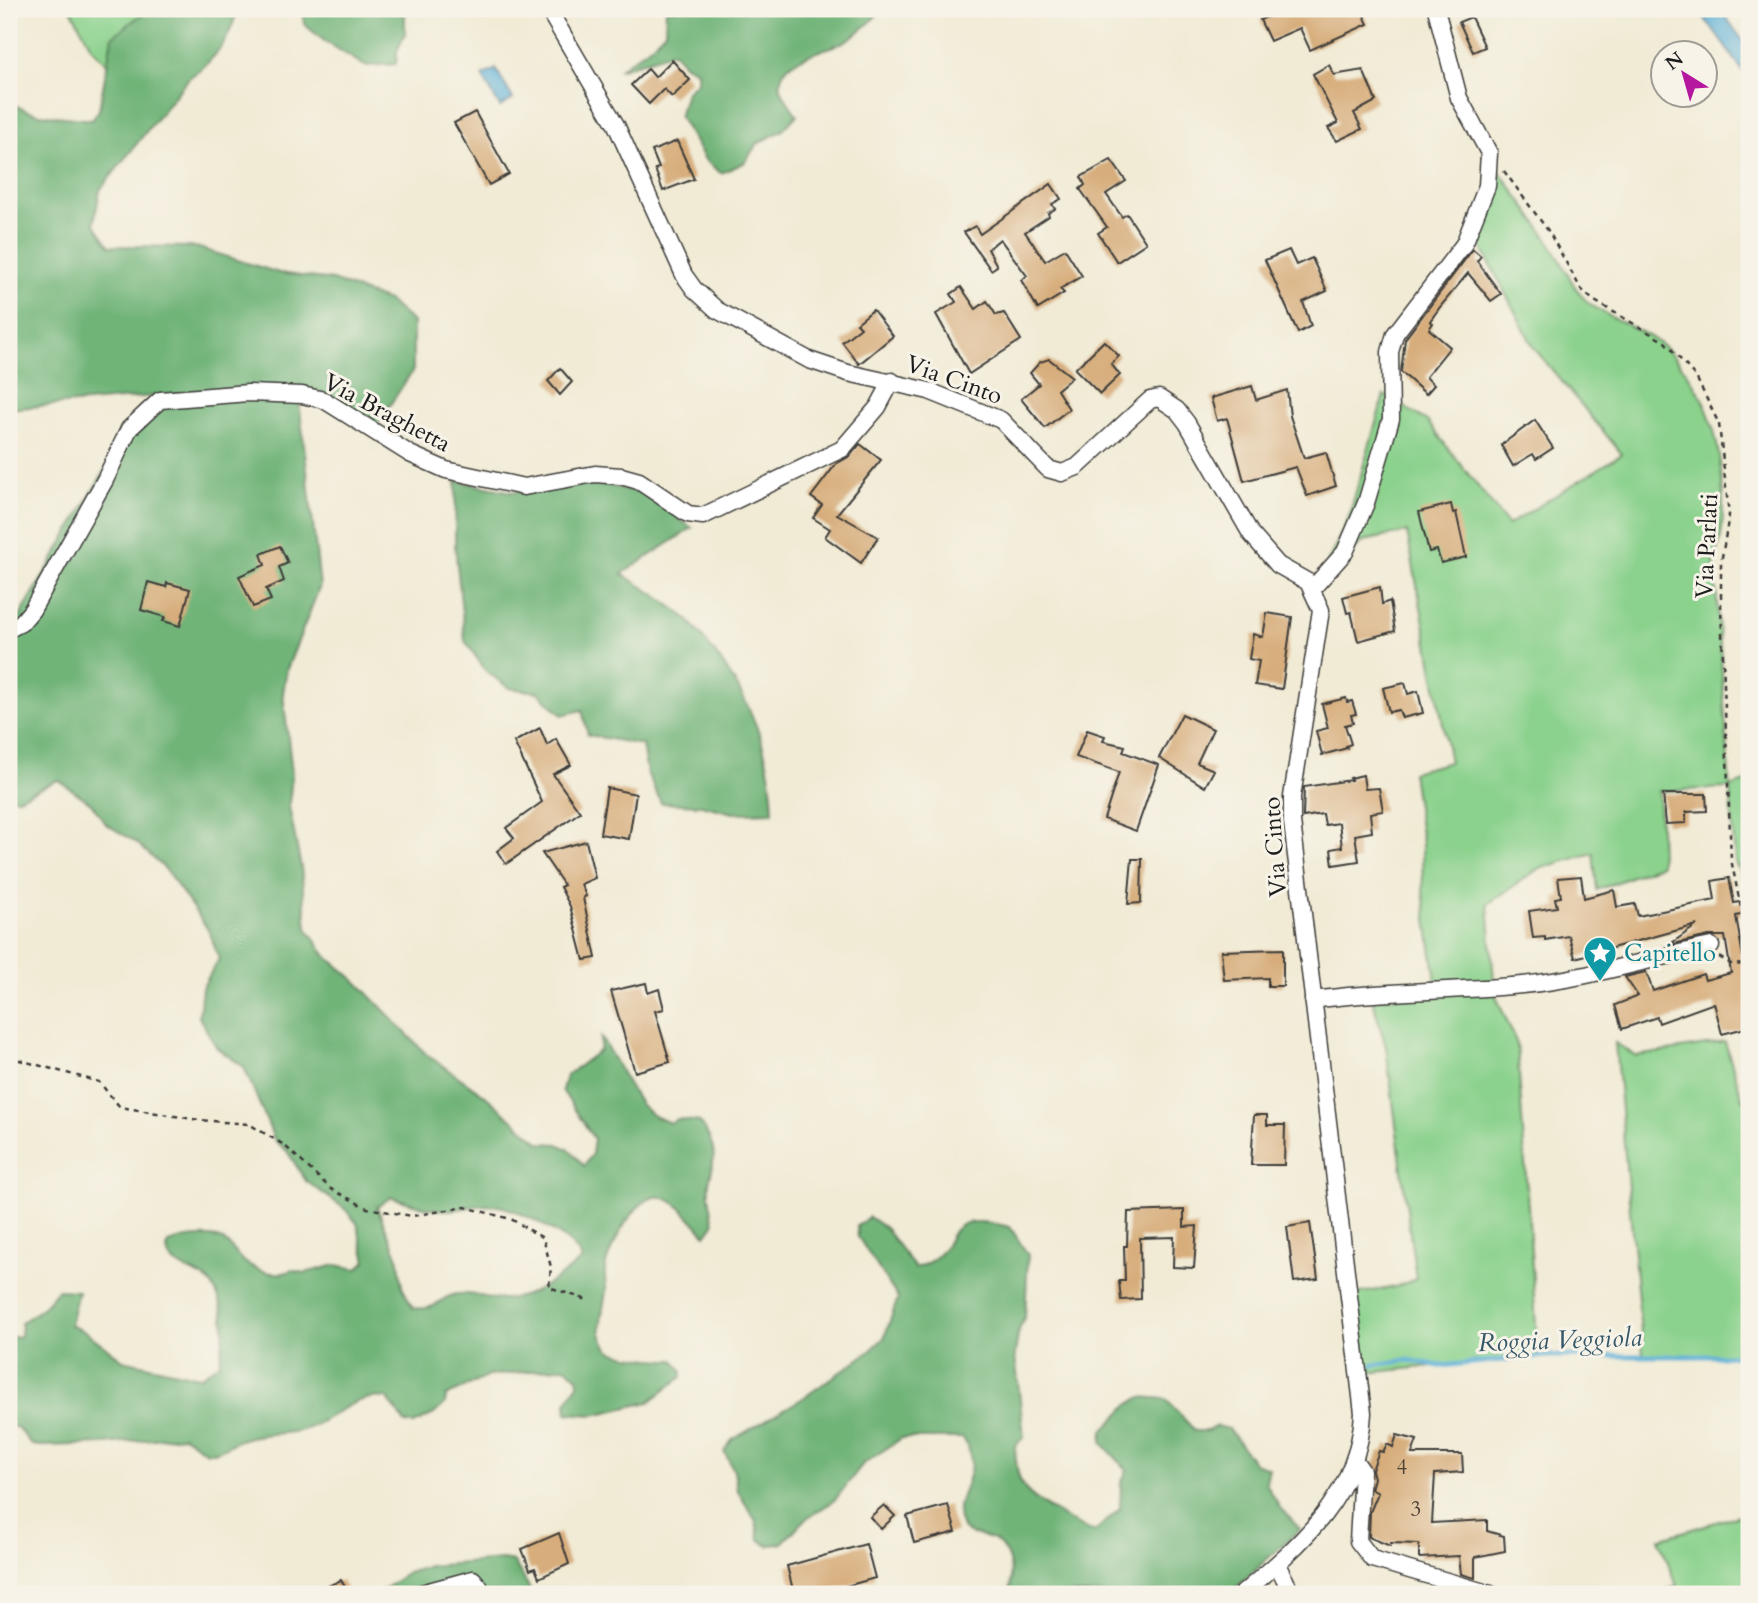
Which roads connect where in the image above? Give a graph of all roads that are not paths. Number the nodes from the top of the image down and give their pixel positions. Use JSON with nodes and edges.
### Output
{"nodes":[{"id":1,"x":548,"y":9,"type":"edge"},
{"id":2,"x":1437,"y":9,"type":"edge"},
{"id":3,"x":892,"y":381,"type":"junction"},
{"id":4,"x":1312,"y":588,"type":"junction"},
{"id":5,"x":9,"y":629,"type":"edge"},
{"id":6,"x":1711,"y":946,"type":"road end"},
{"id":7,"x":1313,"y":1000,"type":"junction"},
{"id":8,"x":1356,"y":1461,"type":"junction"},
{"id":9,"x":1277,"y":1564,"type":"junction"},
{"id":10,"x":418,"y":1594,"type":"edge"},
{"id":11,"x":475,"y":1594,"type":"edge"},
{"id":12,"x":1242,"y":1594,"type":"edge"},
{"id":13,"x":1292,"y":1594,"type":"edge"},
{"id":14,"x":1491,"y":1594,"type":"edge"}],
"edges":[{"from":1,"to":3,"type":"street","name":"Via Cinto"},
{"from":2,"to":4,"type":"street"},
{"from":3,"to":4,"type":"street","name":"Via Cinto"},
{"from":3,"to":5,"type":"street","name":"Via Braghetta"},
{"from":4,"to":7,"type":"street","name":"Via Cinto"},
{"from":6,"to":7,"type":"street"},
{"from":7,"to":8,"type":"street","name":"Via Cinto"},
{"from":8,"to":9,"type":"street","name":"Via Cinto"},
{"from":8,"to":14,"type":"street"},
{"from":9,"to":12,"type":"street","name":"Via Cinto"},
{"from":9,"to":13,"type":"street"},
{"from":10,"to":11,"type":"street"}]}
